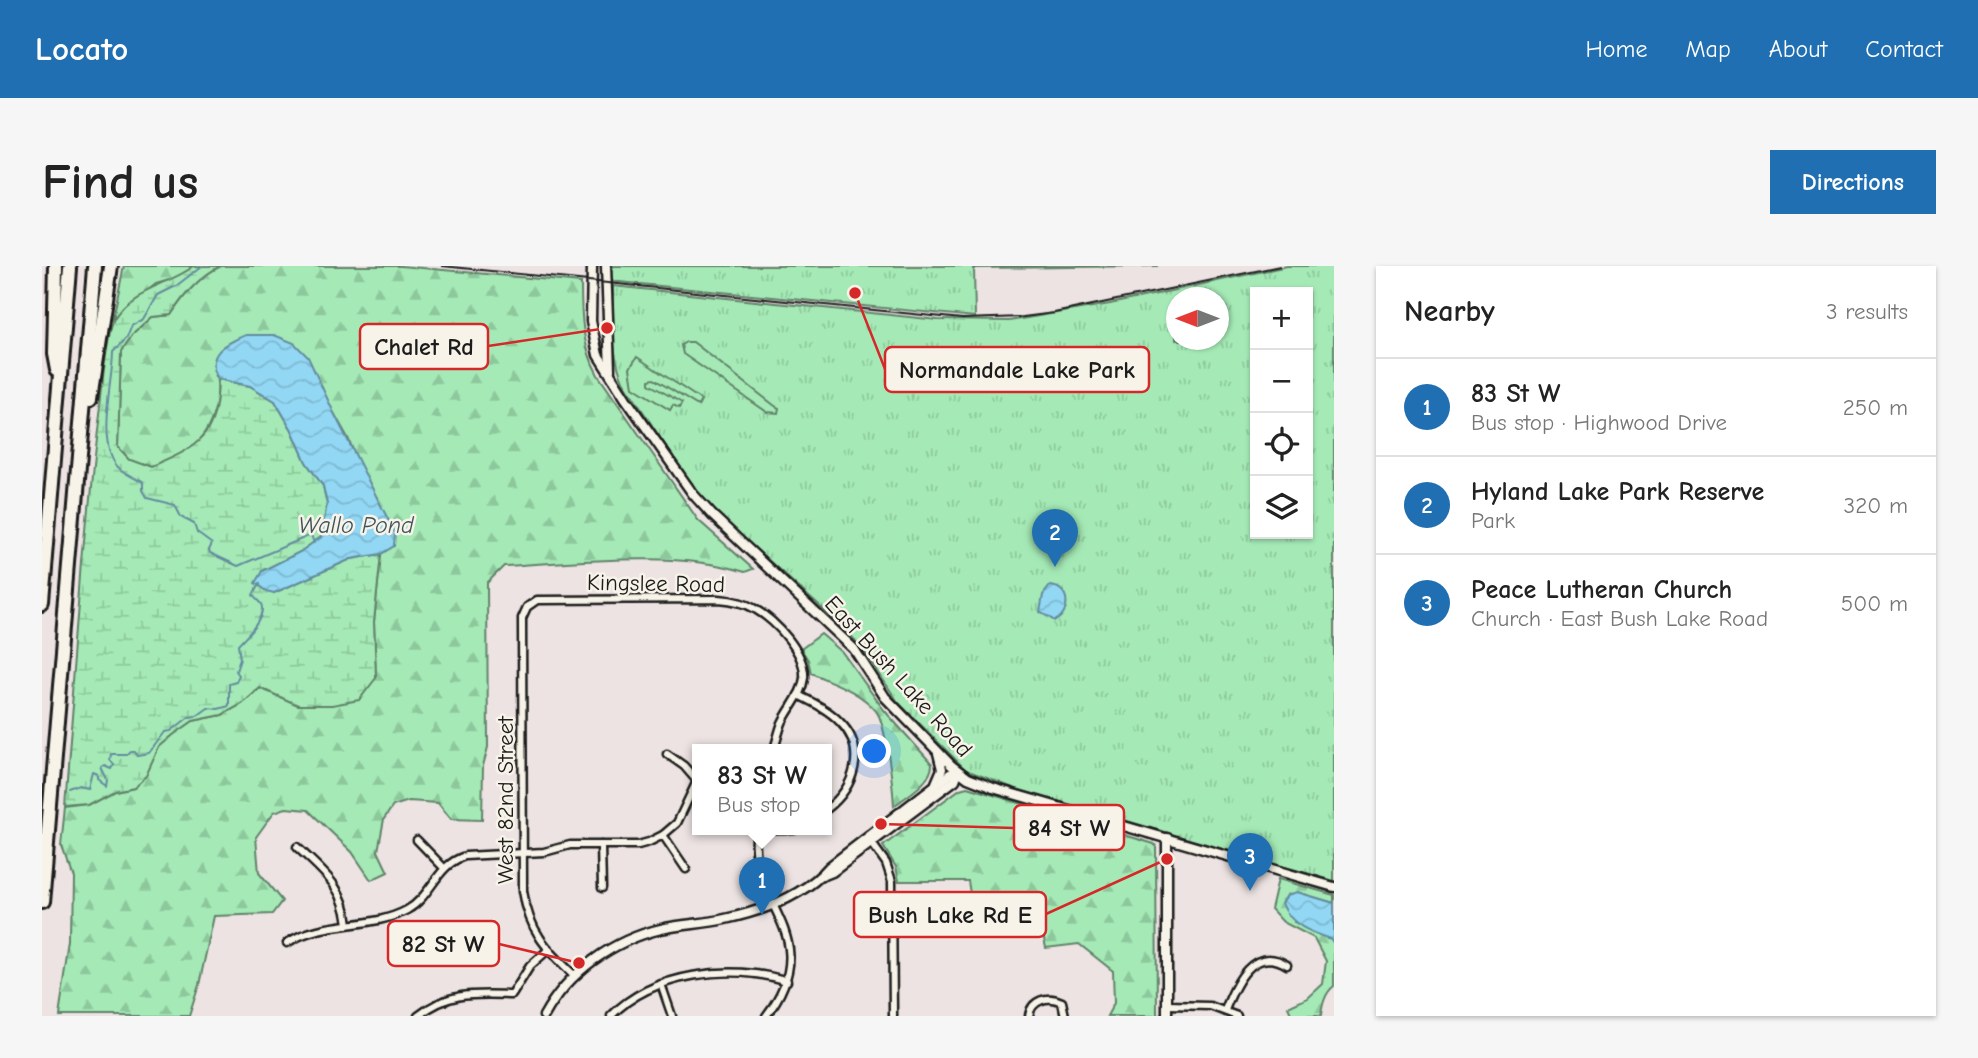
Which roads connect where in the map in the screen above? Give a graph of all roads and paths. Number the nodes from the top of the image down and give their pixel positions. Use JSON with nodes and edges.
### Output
{"nodes":[{"id":1,"x":56,"y":266,"type":"edge"},
{"id":2,"x":70,"y":266,"type":"edge"},
{"id":3,"x":95,"y":266,"type":"edge"},
{"id":4,"x":111,"y":266,"type":"edge"},
{"id":5,"x":606,"y":266,"type":"edge"},
{"id":6,"x":591,"y":268,"type":"edge"},
{"id":7,"x":610,"y":373,"type":"junction"},
{"id":8,"x":60,"y":388,"type":"junction"},
{"id":9,"x":79,"y":470,"type":"junction"},
{"id":10,"x":42,"y":605,"type":"edge"},
{"id":11,"x":527,"y":607,"type":"joint"},
{"id":12,"x":798,"y":695,"type":"junction"},
{"id":13,"x":776,"y":744,"type":"edge"},
{"id":14,"x":937,"y":750,"type":"junction"},
{"id":15,"x":667,"y":754,"type":"dead end"},
{"id":16,"x":958,"y":772,"type":"junction"},
{"id":17,"x":692,"y":775,"type":"edge"},
{"id":18,"x":934,"y":787,"type":"junction"},
{"id":19,"x":692,"y":792,"type":"edge"},
{"id":20,"x":832,"y":805,"type":"edge"},
{"id":21,"x":663,"y":835,"type":"junction"},
{"id":22,"x":757,"y":835,"type":"edge"},
{"id":23,"x":1167,"y":838,"type":"junction"},
{"id":24,"x":417,"y":840,"type":"dead end"},
{"id":25,"x":870,"y":841,"type":"junction"},
{"id":26,"x":601,"y":845,"type":"junction"},
{"id":27,"x":297,"y":847,"type":"dead end"},
{"id":28,"x":523,"y":853,"type":"junction"},
{"id":29,"x":444,"y":868,"type":"junction"},
{"id":30,"x":686,"y":869,"type":"dead end"},
{"id":31,"x":1334,"y":887,"type":"edge"},
{"id":32,"x":602,"y":888,"type":"dead end"},
{"id":33,"x":42,"y":902,"type":"edge"},
{"id":34,"x":774,"y":904,"type":"junction"},
{"id":35,"x":348,"y":924,"type":"junction"},
{"id":36,"x":287,"y":943,"type":"dead end"},
{"id":37,"x":548,"y":950,"type":"junction"},
{"id":38,"x":1287,"y":965,"type":"dead end"},
{"id":39,"x":575,"y":976,"type":"junction"},
{"id":40,"x":787,"y":981,"type":"junction"},
{"id":41,"x":661,"y":984,"type":"junction"},
{"id":42,"x":1167,"y":1005,"type":"junction"},
{"id":43,"x":1225,"y":1010,"type":"junction"},
{"id":44,"x":418,"y":1016,"type":"edge"},
{"id":45,"x":544,"y":1016,"type":"edge"},
{"id":46,"x":611,"y":1016,"type":"edge"},
{"id":47,"x":672,"y":1016,"type":"edge"},
{"id":48,"x":766,"y":1016,"type":"edge"},
{"id":49,"x":893,"y":1016,"type":"edge"},
{"id":50,"x":1029,"y":1016,"type":"edge"},
{"id":51,"x":1065,"y":1016,"type":"edge"},
{"id":52,"x":1167,"y":1016,"type":"edge"},
{"id":53,"x":1237,"y":1016,"type":"edge"}],
"edges":[{"from":1,"to":8,"type":"highway"},
{"from":2,"to":8,"type":"highway"},
{"from":3,"to":9,"type":"highway"},
{"from":4,"to":9,"type":"highway"},
{"from":5,"to":7,"type":"street"},
{"from":6,"to":7,"type":"street","name":"East Bush Lake Road"},
{"from":7,"to":14,"type":"street","name":"East Bush Lake Road"},
{"from":8,"to":10,"type":"highway"},
{"from":9,"to":33,"type":"highway"},
{"from":11,"to":12,"type":"street","name":"Kingslee Road"},
{"from":11,"to":28,"type":"street","name":"West 82nd Street"},
{"from":12,"to":13,"type":"street"},
{"from":12,"to":20,"type":"street"},
{"from":14,"to":16,"type":"street","name":"East Bush Lake Road"},
{"from":14,"to":18,"type":"street"},
{"from":15,"to":17,"type":"street"},
{"from":16,"to":18,"type":"street"},
{"from":16,"to":23,"type":"street","name":"East Bush Lake Road"},
{"from":16,"to":25,"type":"street"},
{"from":18,"to":25,"type":"street"},
{"from":19,"to":21,"type":"street"},
{"from":21,"to":26,"type":"street"},
{"from":21,"to":30,"type":"street"},
{"from":22,"to":34,"type":"street"},
{"from":23,"to":31,"type":"street","name":"East Bush Lake Road"},
{"from":23,"to":42,"type":"street"},
{"from":24,"to":29,"type":"street"},
{"from":25,"to":34,"type":"street"},
{"from":25,"to":49,"type":"street"},
{"from":26,"to":28,"type":"street"},
{"from":26,"to":32,"type":"street"},
{"from":27,"to":35,"type":"street"},
{"from":28,"to":29,"type":"street"},
{"from":28,"to":37,"type":"street","name":"West 82nd Street"},
{"from":29,"to":35,"type":"street"},
{"from":34,"to":39,"type":"street"},
{"from":34,"to":40,"type":"street"},
{"from":35,"to":36,"type":"street"},
{"from":37,"to":39,"type":"street","name":"West 82nd Street"},
{"from":37,"to":44,"type":"street"},
{"from":38,"to":43,"type":"street"},
{"from":39,"to":45,"type":"street"},
{"from":40,"to":41,"type":"street"},
{"from":40,"to":48,"type":"street"},
{"from":41,"to":46,"type":"street"},
{"from":41,"to":47,"type":"street"},
{"from":42,"to":43,"type":"street"},
{"from":42,"to":52,"type":"street"},
{"from":43,"to":53,"type":"street"},
{"from":50,"to":51,"type":"street"}]}
